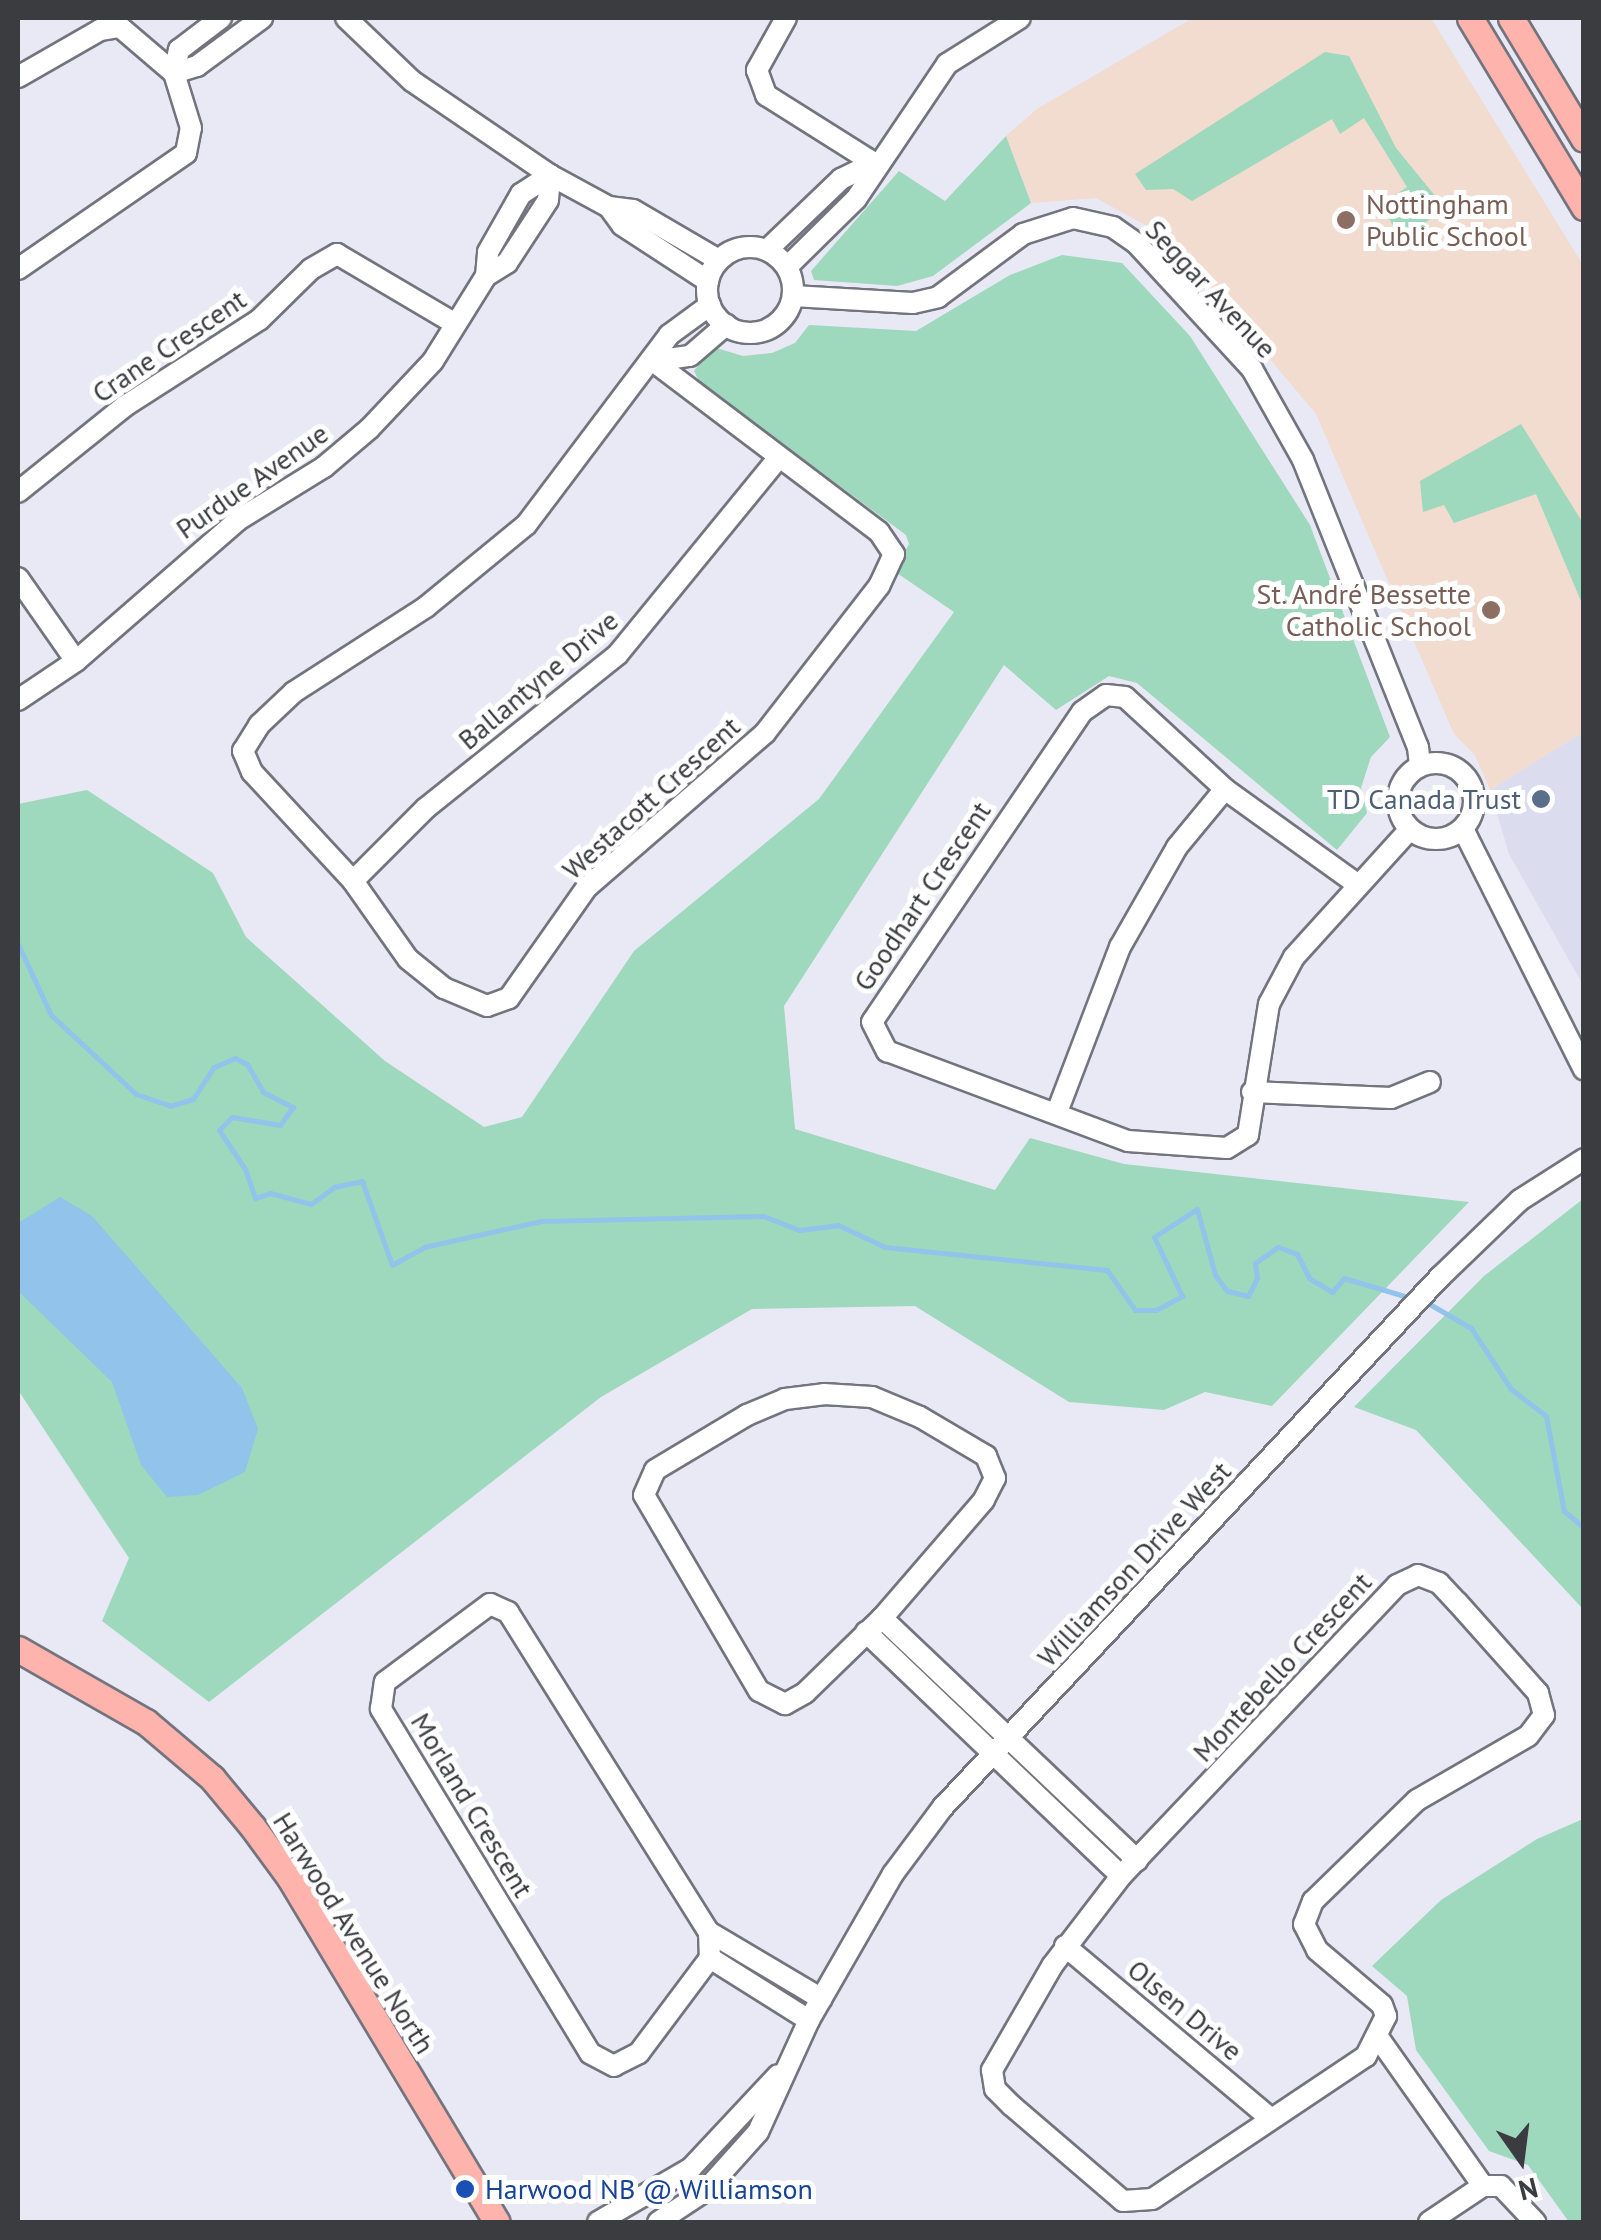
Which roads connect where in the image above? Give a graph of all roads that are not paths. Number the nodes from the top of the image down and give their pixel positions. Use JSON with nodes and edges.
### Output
{"nodes":[{"id":1,"x":221,"y":18,"type":"edge"},
{"id":2,"x":262,"y":18,"type":"edge"},
{"id":3,"x":346,"y":18,"type":"edge"},
{"id":4,"x":786,"y":18,"type":"edge"},
{"id":5,"x":1020,"y":18,"type":"edge"},
{"id":6,"x":1470,"y":18,"type":"edge"},
{"id":7,"x":1511,"y":18,"type":"edge"},
{"id":8,"x":174,"y":73,"type":"junction"},
{"id":9,"x":18,"y":77,"type":"edge"},
{"id":10,"x":1584,"y":139,"type":"edge"},
{"id":11,"x":874,"y":164,"type":"junction"},
{"id":12,"x":550,"y":175,"type":"junction"},
{"id":13,"x":608,"y":206,"type":"junction"},
{"id":14,"x":1584,"y":207,"type":"edge"},
{"id":15,"x":768,"y":250,"type":"junction"},
{"id":16,"x":719,"y":260,"type":"junction"},
{"id":17,"x":787,"y":267,"type":"junction"},
{"id":18,"x":18,"y":269,"type":"edge"},
{"id":19,"x":708,"y":281,"type":"junction"},
{"id":20,"x":792,"y":296,"type":"junction"},
{"id":21,"x":710,"y":305,"type":"junction"},
{"id":22,"x":454,"y":324,"type":"junction"},
{"id":23,"x":726,"y":325,"type":"junction"},
{"id":24,"x":653,"y":361,"type":"junction"},
{"id":25,"x":779,"y":457,"type":"junction"},
{"id":26,"x":18,"y":492,"type":"edge"},
{"id":27,"x":18,"y":578,"type":"edge"},
{"id":28,"x":76,"y":661,"type":"junction"},
{"id":29,"x":18,"y":700,"type":"edge"},
{"id":30,"x":1420,"y":766,"type":"junction"},
{"id":31,"x":1225,"y":789,"type":"junction"},
{"id":32,"x":1408,"y":830,"type":"junction"},
{"id":33,"x":1464,"y":831,"type":"junction"},
{"id":34,"x":354,"y":881,"type":"junction"},
{"id":35,"x":1356,"y":884,"type":"junction"},
{"id":36,"x":1584,"y":1070,"type":"edge"},
{"id":37,"x":1430,"y":1082,"type":"dead end"},
{"id":38,"x":1252,"y":1092,"type":"junction"},
{"id":39,"x":1057,"y":1112,"type":"junction"},
{"id":40,"x":1584,"y":1159,"type":"edge"},
{"id":41,"x":874,"y":1625,"type":"junction"},
{"id":42,"x":18,"y":1649,"type":"edge"},
{"id":43,"x":1001,"y":1744,"type":"junction"},
{"id":44,"x":1137,"y":1860,"type":"junction"},
{"id":45,"x":1121,"y":1876,"type":"junction"},
{"id":46,"x":709,"y":1932,"type":"junction"},
{"id":47,"x":1065,"y":1946,"type":"junction"},
{"id":48,"x":710,"y":1958,"type":"junction"},
{"id":49,"x":822,"y":1999,"type":"junction"},
{"id":50,"x":809,"y":2020,"type":"junction"},
{"id":51,"x":1380,"y":2040,"type":"junction"},
{"id":52,"x":790,"y":2062,"type":"junction"},
{"id":53,"x":1270,"y":2117,"type":"junction"},
{"id":54,"x":1482,"y":2186,"type":"junction"},
{"id":55,"x":497,"y":2222,"type":"edge"},
{"id":56,"x":598,"y":2222,"type":"edge"},
{"id":57,"x":658,"y":2222,"type":"edge"},
{"id":58,"x":1429,"y":2222,"type":"edge"},
{"id":59,"x":1535,"y":2222,"type":"edge"}],
"edges":[{"from":1,"to":8,"type":"street"},
{"from":2,"to":8,"type":"street"},
{"from":3,"to":12,"type":"street"},
{"from":4,"to":11,"type":"street"},
{"from":5,"to":11,"type":"street"},
{"from":6,"to":14,"type":"main road"},
{"from":7,"to":10,"type":"main road"},
{"from":8,"to":9,"type":"street"},
{"from":8,"to":18,"type":"street"},
{"from":11,"to":15,"type":"street"},
{"from":11,"to":17,"type":"street"},
{"from":12,"to":13,"type":"street"},
{"from":12,"to":22,"type":"street","name":"Purdue Avenue"},
{"from":13,"to":16,"type":"street"},
{"from":13,"to":19,"type":"street"},
{"from":15,"to":16,"type":"street"},
{"from":15,"to":17,"type":"street"},
{"from":16,"to":19,"type":"street"},
{"from":17,"to":20,"type":"street"},
{"from":19,"to":21,"type":"street"},
{"from":20,"to":23,"type":"street"},
{"from":20,"to":30,"type":"street","name":"Seggar Avenue"},
{"from":21,"to":23,"type":"street"},
{"from":21,"to":24,"type":"street","name":"Westacott Crescent"},
{"from":22,"to":26,"type":"street","name":"Crane Crescent"},
{"from":22,"to":28,"type":"street","name":"Purdue Avenue"},
{"from":23,"to":24,"type":"street"},
{"from":24,"to":25,"type":"street","name":"Westacott Crescent"},
{"from":24,"to":34,"type":"street","name":"Westacott Crescent"},
{"from":25,"to":34,"type":"street","name":"Ballantyne Drive"},
{"from":25,"to":34,"type":"street","name":"Westacott Crescent"},
{"from":27,"to":28,"type":"street"},
{"from":28,"to":29,"type":"street","name":"Purdue Avenue"},
{"from":30,"to":32,"type":"street"},
{"from":30,"to":33,"type":"street"},
{"from":31,"to":35,"type":"street","name":"Goodhart Crescent"},
{"from":31,"to":39,"type":"street"},
{"from":31,"to":39,"type":"street","name":"Goodhart Crescent"},
{"from":32,"to":33,"type":"street"},
{"from":32,"to":35,"type":"street","name":"Goodhart Crescent"},
{"from":33,"to":36,"type":"street"},
{"from":35,"to":38,"type":"street","name":"Goodhart Crescent"},
{"from":37,"to":38,"type":"street"},
{"from":38,"to":39,"type":"street","name":"Goodhart Crescent"},
{"from":40,"to":43,"type":"street","name":"Williamson Drive West"},
{"from":41,"to":41,"type":"street"},
{"from":41,"to":43,"type":"street"},
{"from":42,"to":55,"type":"main road","name":"Harwood Avenue North"},
{"from":43,"to":44,"type":"street"},
{"from":43,"to":45,"type":"street"},
{"from":43,"to":49,"type":"street","name":"Williamson Drive West"},
{"from":44,"to":45,"type":"street","name":"Montebello Crescent"},
{"from":44,"to":51,"type":"street","name":"Montebello Crescent"},
{"from":45,"to":47,"type":"street","name":"Montebello Crescent"},
{"from":46,"to":48,"type":"street","name":"Morland Crescent"},
{"from":46,"to":48,"type":"street","name":"Morland Crescent"},
{"from":46,"to":49,"type":"street","name":"Morland Crescent"},
{"from":47,"to":53,"type":"street","name":"Olsen Drive"},
{"from":47,"to":53,"type":"street","name":"Montebello Crescent"},
{"from":48,"to":50,"type":"street"},
{"from":49,"to":50,"type":"street","name":"Williamson Drive West"},
{"from":50,"to":52,"type":"street","name":"Williamson Drive West"},
{"from":51,"to":53,"type":"street","name":"Montebello Crescent"},
{"from":51,"to":54,"type":"street"},
{"from":52,"to":56,"type":"street","name":"Williamson Drive West"},
{"from":52,"to":57,"type":"street","name":"Williamson Drive West"},
{"from":54,"to":58,"type":"street"},
{"from":54,"to":59,"type":"street"}]}
